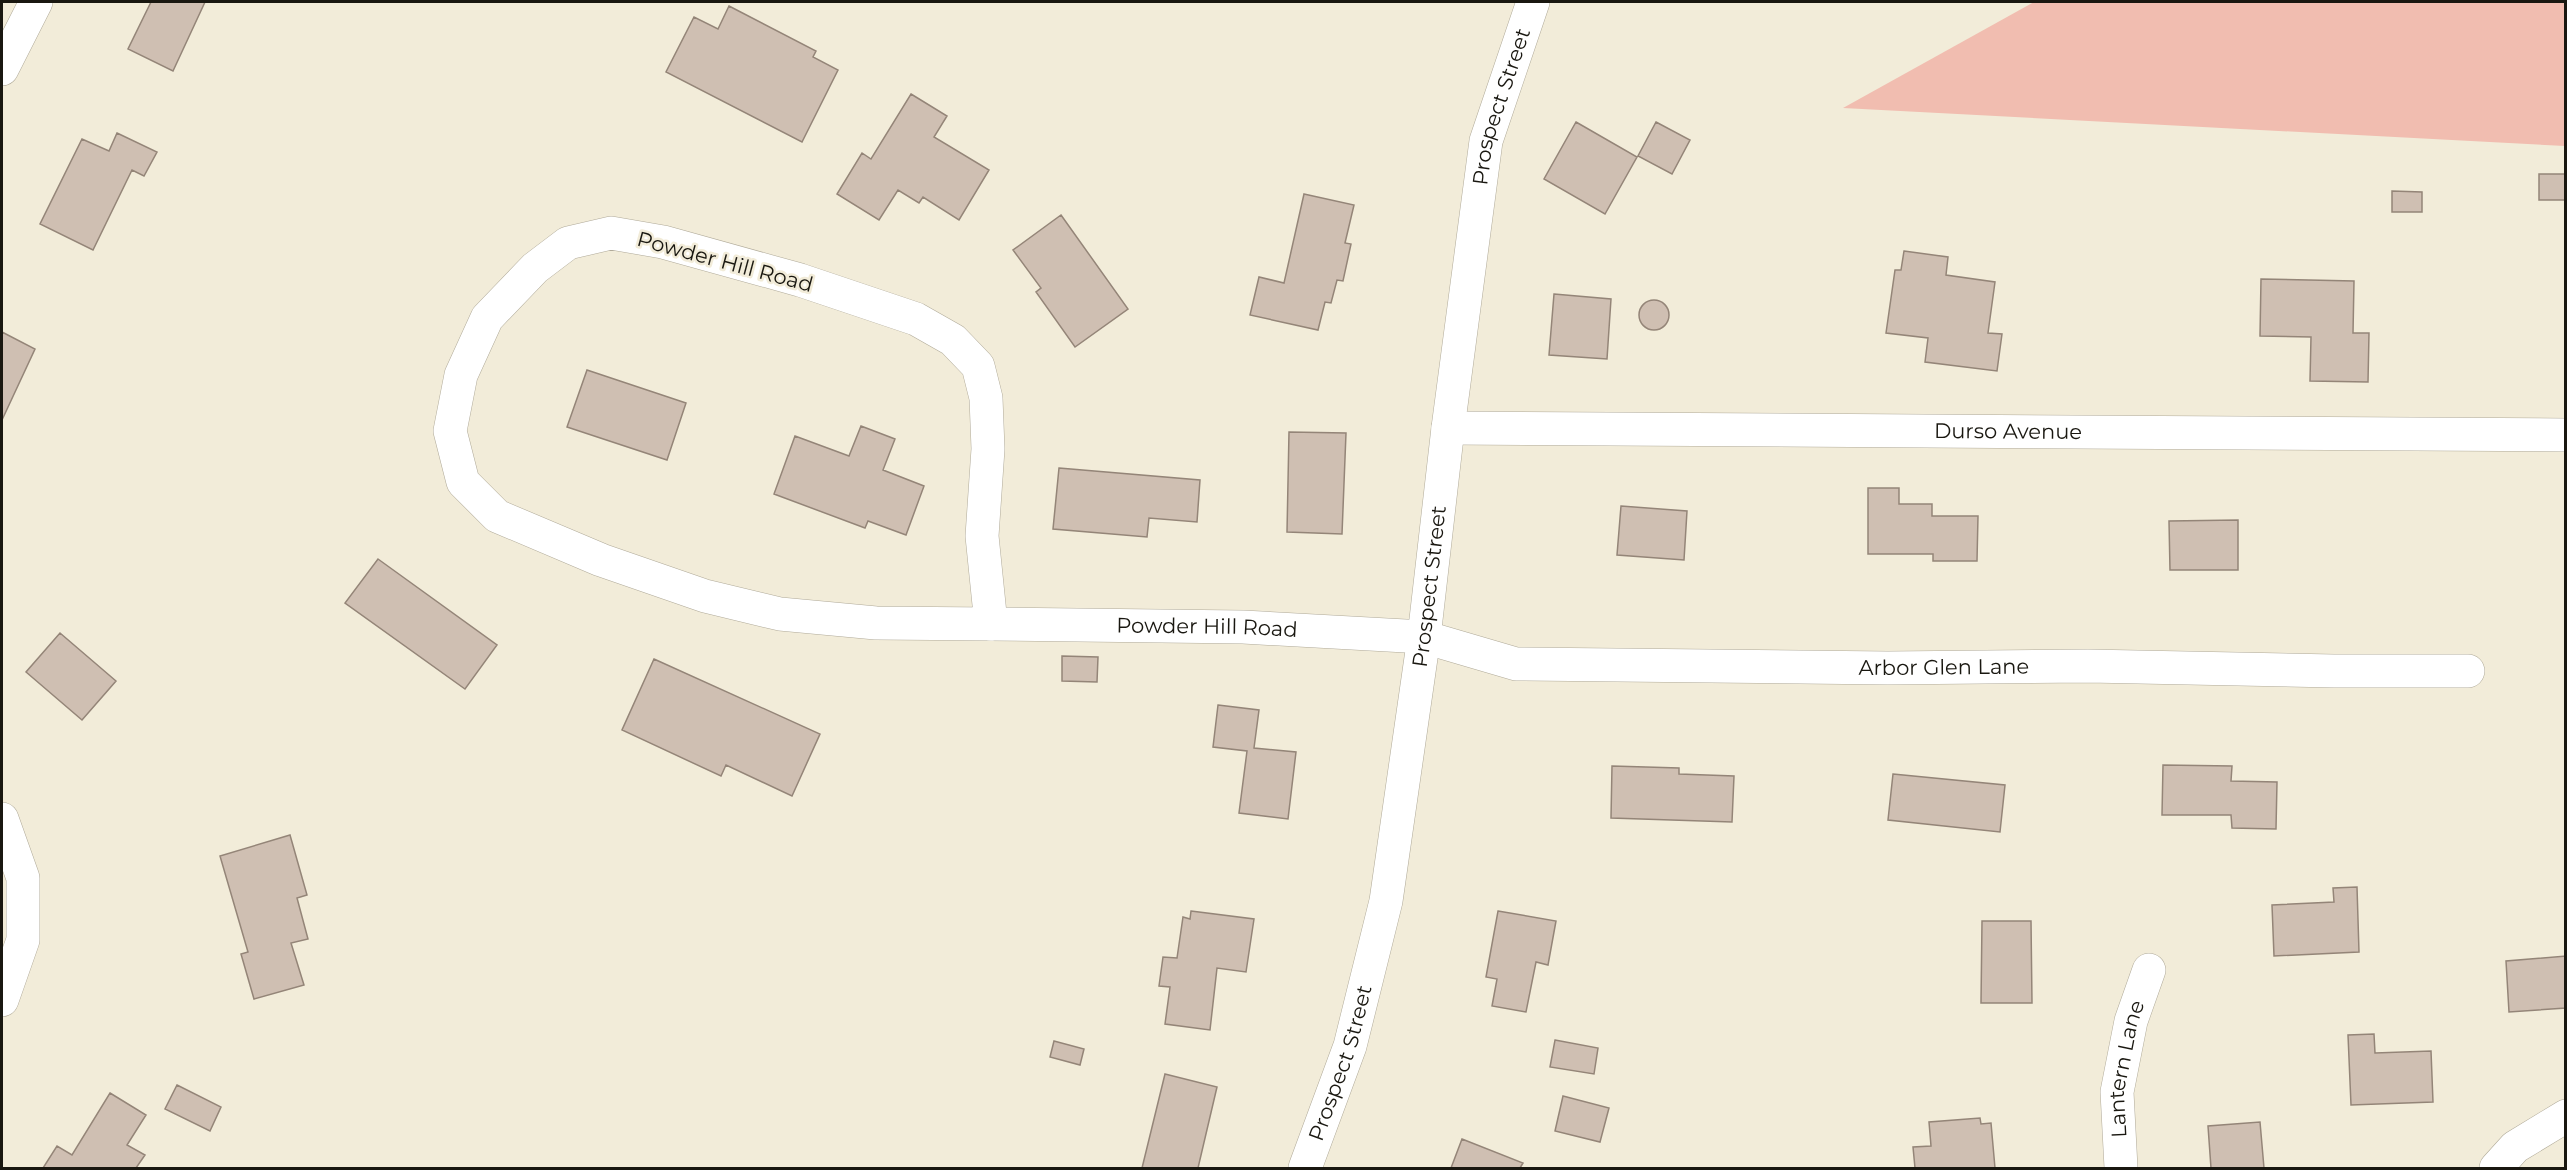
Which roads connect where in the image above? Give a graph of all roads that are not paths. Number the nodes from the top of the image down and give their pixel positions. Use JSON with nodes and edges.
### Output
{"nodes":[{"id":1,"x":36,"y":2,"type":"edge"},
{"id":2,"x":1533,"y":2,"type":"edge"},
{"id":3,"x":2,"y":69,"type":"edge"},
{"id":4,"x":1448,"y":428,"type":"junction"},
{"id":5,"x":2565,"y":435,"type":"edge"},
{"id":6,"x":991,"y":624,"type":"junction"},
{"id":7,"x":1424,"y":637,"type":"junction"},
{"id":8,"x":2468,"y":671,"type":"dead end"},
{"id":9,"x":2,"y":819,"type":"edge"},
{"id":10,"x":2149,"y":970,"type":"dead end"},
{"id":11,"x":2,"y":1000,"type":"edge"},
{"id":12,"x":2565,"y":1116,"type":"edge"},
{"id":13,"x":1305,"y":1168,"type":"edge"},
{"id":14,"x":2121,"y":1168,"type":"edge"},
{"id":15,"x":2496,"y":1168,"type":"edge"}],
"edges":[{"from":1,"to":3,"type":"street"},
{"from":2,"to":4,"type":"street","name":"Prospect Street"},
{"from":4,"to":5,"type":"street","name":"Durso Avenue"},
{"from":4,"to":7,"type":"street","name":"Prospect Street"},
{"from":6,"to":6,"type":"street","name":"Powder Hill Road"},
{"from":6,"to":7,"type":"street","name":"Powder Hill Road"},
{"from":7,"to":8,"type":"street","name":"Arbor Glen Lane"},
{"from":7,"to":13,"type":"street","name":"Prospect Street"},
{"from":9,"to":11,"type":"street"},
{"from":10,"to":14,"type":"street","name":"Lantern Lane"},
{"from":12,"to":15,"type":"street"}]}
